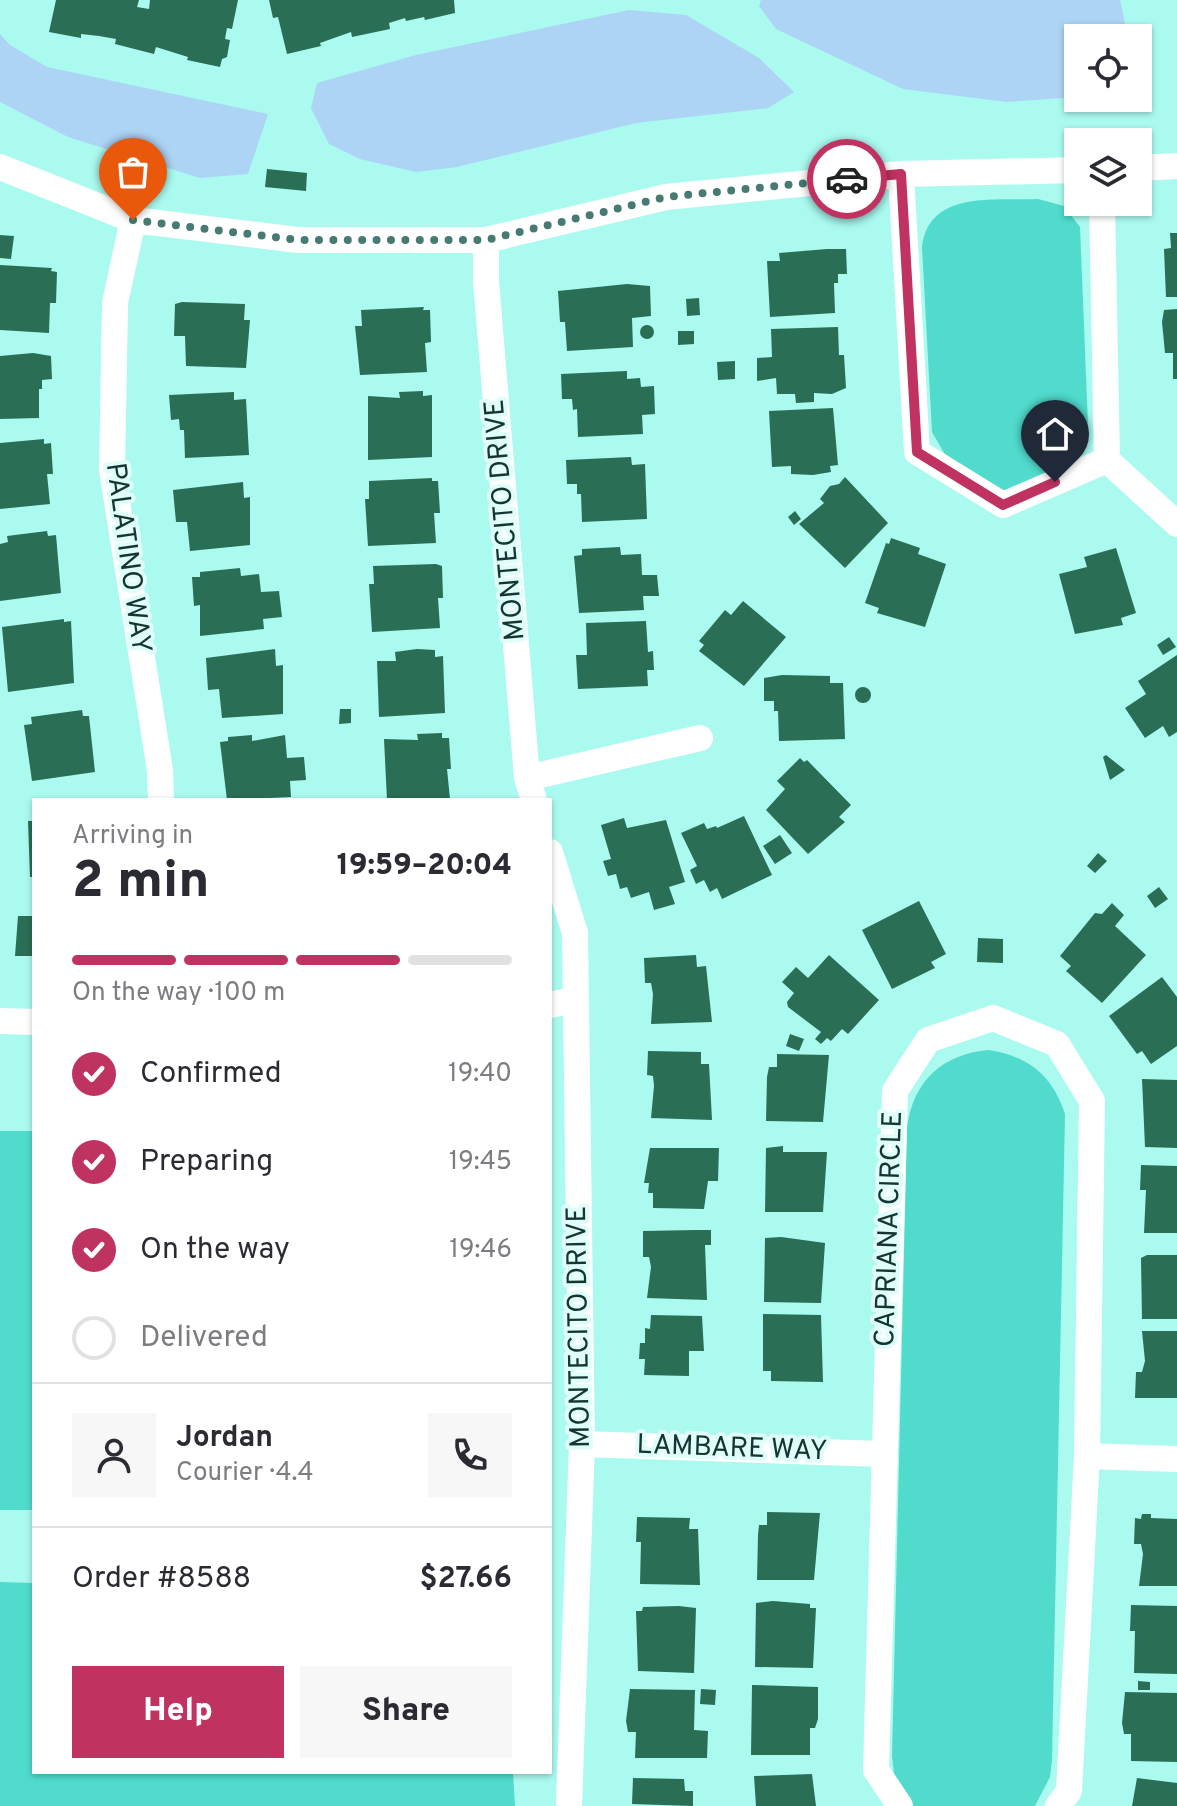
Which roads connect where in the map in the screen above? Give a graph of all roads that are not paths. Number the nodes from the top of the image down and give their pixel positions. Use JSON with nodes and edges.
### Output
{"nodes":[{"id":1,"x":1177,"y":166,"type":"edge"},
{"id":2,"x":0,"y":167,"type":"edge"},
{"id":3,"x":1152,"y":167,"type":"edge"},
{"id":4,"x":1064,"y":170,"type":"edge"},
{"id":5,"x":901,"y":174,"type":"junction"},
{"id":6,"x":1102,"y":216,"type":"edge"},
{"id":7,"x":133,"y":220,"type":"junction"},
{"id":8,"x":486,"y":240,"type":"junction"},
{"id":9,"x":1107,"y":460,"type":"junction"},
{"id":10,"x":1177,"y":524,"type":"edge"},
{"id":11,"x":700,"y":738,"type":"dead end"},
{"id":12,"x":530,"y":789,"type":"edge"},
{"id":13,"x":161,"y":798,"type":"edge"},
{"id":14,"x":552,"y":858,"type":"edge"},
{"id":15,"x":576,"y":999,"type":"junction"},
{"id":16,"x":552,"y":1005,"type":"edge"},
{"id":17,"x":0,"y":1021,"type":"edge"},
{"id":18,"x":32,"y":1022,"type":"edge"},
{"id":19,"x":582,"y":1444,"type":"junction"},
{"id":20,"x":882,"y":1454,"type":"junction"},
{"id":21,"x":1087,"y":1456,"type":"junction"},
{"id":22,"x":1177,"y":1459,"type":"edge"},
{"id":23,"x":569,"y":1806,"type":"edge"},
{"id":24,"x":900,"y":1806,"type":"edge"},
{"id":25,"x":1058,"y":1806,"type":"edge"}],
"edges":[{"from":1,"to":3,"type":"street"},
{"from":2,"to":7,"type":"street"},
{"from":4,"to":5,"type":"street"},
{"from":5,"to":8,"type":"street"},
{"from":5,"to":9,"type":"street"},
{"from":6,"to":9,"type":"street"},
{"from":7,"to":8,"type":"street"},
{"from":7,"to":13,"type":"street","name":"PALATINO WAY"},
{"from":8,"to":12,"type":"street","name":"MONTECITO DRIVE"},
{"from":9,"to":10,"type":"street"},
{"from":11,"to":12,"type":"street"},
{"from":14,"to":15,"type":"street","name":"MONTECITO DRIVE"},
{"from":15,"to":16,"type":"street"},
{"from":15,"to":19,"type":"street","name":"MONTECITO DRIVE"},
{"from":17,"to":18,"type":"street"},
{"from":19,"to":20,"type":"street","name":"LAMBARE WAY"},
{"from":19,"to":23,"type":"street","name":"MONTECITO DRIVE"},
{"from":20,"to":21,"type":"street","name":"CAPRIANA CIRCLE"},
{"from":20,"to":24,"type":"street","name":"CAPRIANA CIRCLE"},
{"from":21,"to":22,"type":"street"},
{"from":21,"to":25,"type":"street","name":"CAPRIANA CIRCLE"}]}
